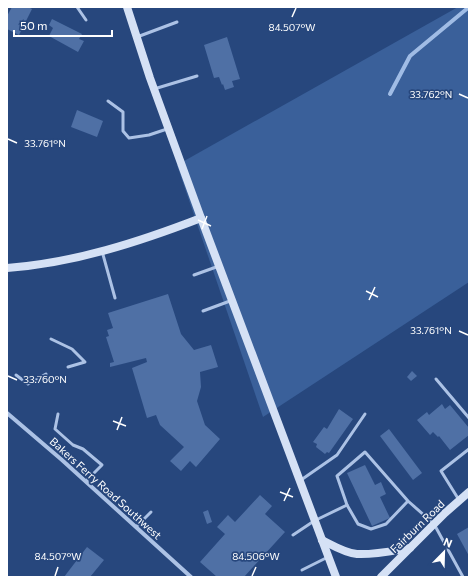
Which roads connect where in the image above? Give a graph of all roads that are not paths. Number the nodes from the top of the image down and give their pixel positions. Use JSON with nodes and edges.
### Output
{"nodes":[{"id":1,"x":77,"y":7,"type":"edge"},
{"id":2,"x":127,"y":7,"type":"edge"},
{"id":3,"x":86,"y":20,"type":"dead end"},
{"id":4,"x":177,"y":22,"type":"dead end"},
{"id":5,"x":137,"y":37,"type":"junction"},
{"id":6,"x":197,"y":76,"type":"dead end"},
{"id":7,"x":154,"y":89,"type":"junction"},
{"id":8,"x":108,"y":101,"type":"dead end"},
{"id":9,"x":168,"y":129,"type":"junction"},
{"id":10,"x":201,"y":218,"type":"junction"},
{"id":11,"x":102,"y":251,"type":"junction"},
{"id":12,"x":219,"y":266,"type":"junction"},
{"id":13,"x":7,"y":268,"type":"edge"},
{"id":14,"x":194,"y":275,"type":"dead end"},
{"id":15,"x":115,"y":298,"type":"dead end"},
{"id":16,"x":232,"y":300,"type":"junction"},
{"id":17,"x":203,"y":311,"type":"dead end"},
{"id":18,"x":51,"y":339,"type":"dead end"},
{"id":19,"x":68,"y":367,"type":"dead end"},
{"id":20,"x":16,"y":374,"type":"dead end"},
{"id":21,"x":46,"y":374,"type":"dead end"},
{"id":22,"x":436,"y":379,"type":"dead end"},
{"id":23,"x":7,"y":414,"type":"edge"},
{"id":24,"x":58,"y":414,"type":"dead end"},
{"id":25,"x":365,"y":414,"type":"dead end"},
{"id":26,"x":469,"y":418,"type":"edge"},
{"id":27,"x":469,"y":449,"type":"edge"},
{"id":28,"x":86,"y":481,"type":"junction"},
{"id":29,"x":300,"y":481,"type":"junction"},
{"id":30,"x":469,"y":492,"type":"edge"},
{"id":31,"x":459,"y":500,"type":"junction"},
{"id":32,"x":408,"y":501,"type":"junction"},
{"id":33,"x":347,"y":505,"type":"junction"},
{"id":34,"x":151,"y":512,"type":"dead end"},
{"id":35,"x":314,"y":521,"type":"junction"},
{"id":36,"x":434,"y":524,"type":"junction"},
{"id":37,"x":136,"y":527,"type":"junction"},
{"id":38,"x":293,"y":535,"type":"dead end"},
{"id":39,"x":322,"y":540,"type":"junction"},
{"id":40,"x":410,"y":548,"type":"junction"},
{"id":41,"x":328,"y":557,"type":"junction"},
{"id":42,"x":302,"y":570,"type":"dead end"},
{"id":43,"x":191,"y":577,"type":"edge"},
{"id":44,"x":336,"y":577,"type":"edge"},
{"id":45,"x":381,"y":577,"type":"edge"},
{"id":46,"x":463,"y":577,"type":"edge"}],
"edges":[{"from":1,"to":3,"type":"lane"},
{"from":2,"to":5,"type":"main road"},
{"from":4,"to":5,"type":"lane"},
{"from":5,"to":7,"type":"main road"},
{"from":6,"to":7,"type":"lane"},
{"from":7,"to":9,"type":"main road"},
{"from":8,"to":9,"type":"lane"},
{"from":9,"to":10,"type":"main road"},
{"from":10,"to":11,"type":"main road"},
{"from":10,"to":12,"type":"main road"},
{"from":11,"to":13,"type":"main road"},
{"from":11,"to":15,"type":"lane"},
{"from":12,"to":14,"type":"lane"},
{"from":12,"to":16,"type":"main road"},
{"from":16,"to":17,"type":"lane"},
{"from":16,"to":29,"type":"main road"},
{"from":18,"to":19,"type":"lane"},
{"from":20,"to":21,"type":"lane"},
{"from":22,"to":26,"type":"lane"},
{"from":23,"to":28,"type":"street","name":"Bakers Ferry Road Southwest"},
{"from":24,"to":28,"type":"lane"},
{"from":25,"to":29,"type":"lane"},
{"from":27,"to":31,"type":"lane"},
{"from":28,"to":37,"type":"street","name":"Bakers Ferry Road Southwest"},
{"from":29,"to":35,"type":"main road"},
{"from":30,"to":31,"type":"main road","name":"Fairburn Road"},
{"from":31,"to":36,"type":"main road","name":"Fairburn Road"},
{"from":32,"to":33,"type":"lane"},
{"from":32,"to":33,"type":"lane"},
{"from":32,"to":36,"type":"lane"},
{"from":33,"to":35,"type":"lane"},
{"from":34,"to":37,"type":"lane"},
{"from":35,"to":38,"type":"lane"},
{"from":35,"to":39,"type":"main road"},
{"from":36,"to":40,"type":"main road","name":"Fairburn Road"},
{"from":36,"to":46,"type":"lane"},
{"from":37,"to":43,"type":"street","name":"Bakers Ferry Road Southwest"},
{"from":39,"to":40,"type":"main road"},
{"from":39,"to":41,"type":"main road"},
{"from":40,"to":45,"type":"main road","name":"Fairburn Road"},
{"from":41,"to":42,"type":"lane"},
{"from":41,"to":44,"type":"main road"}]}
